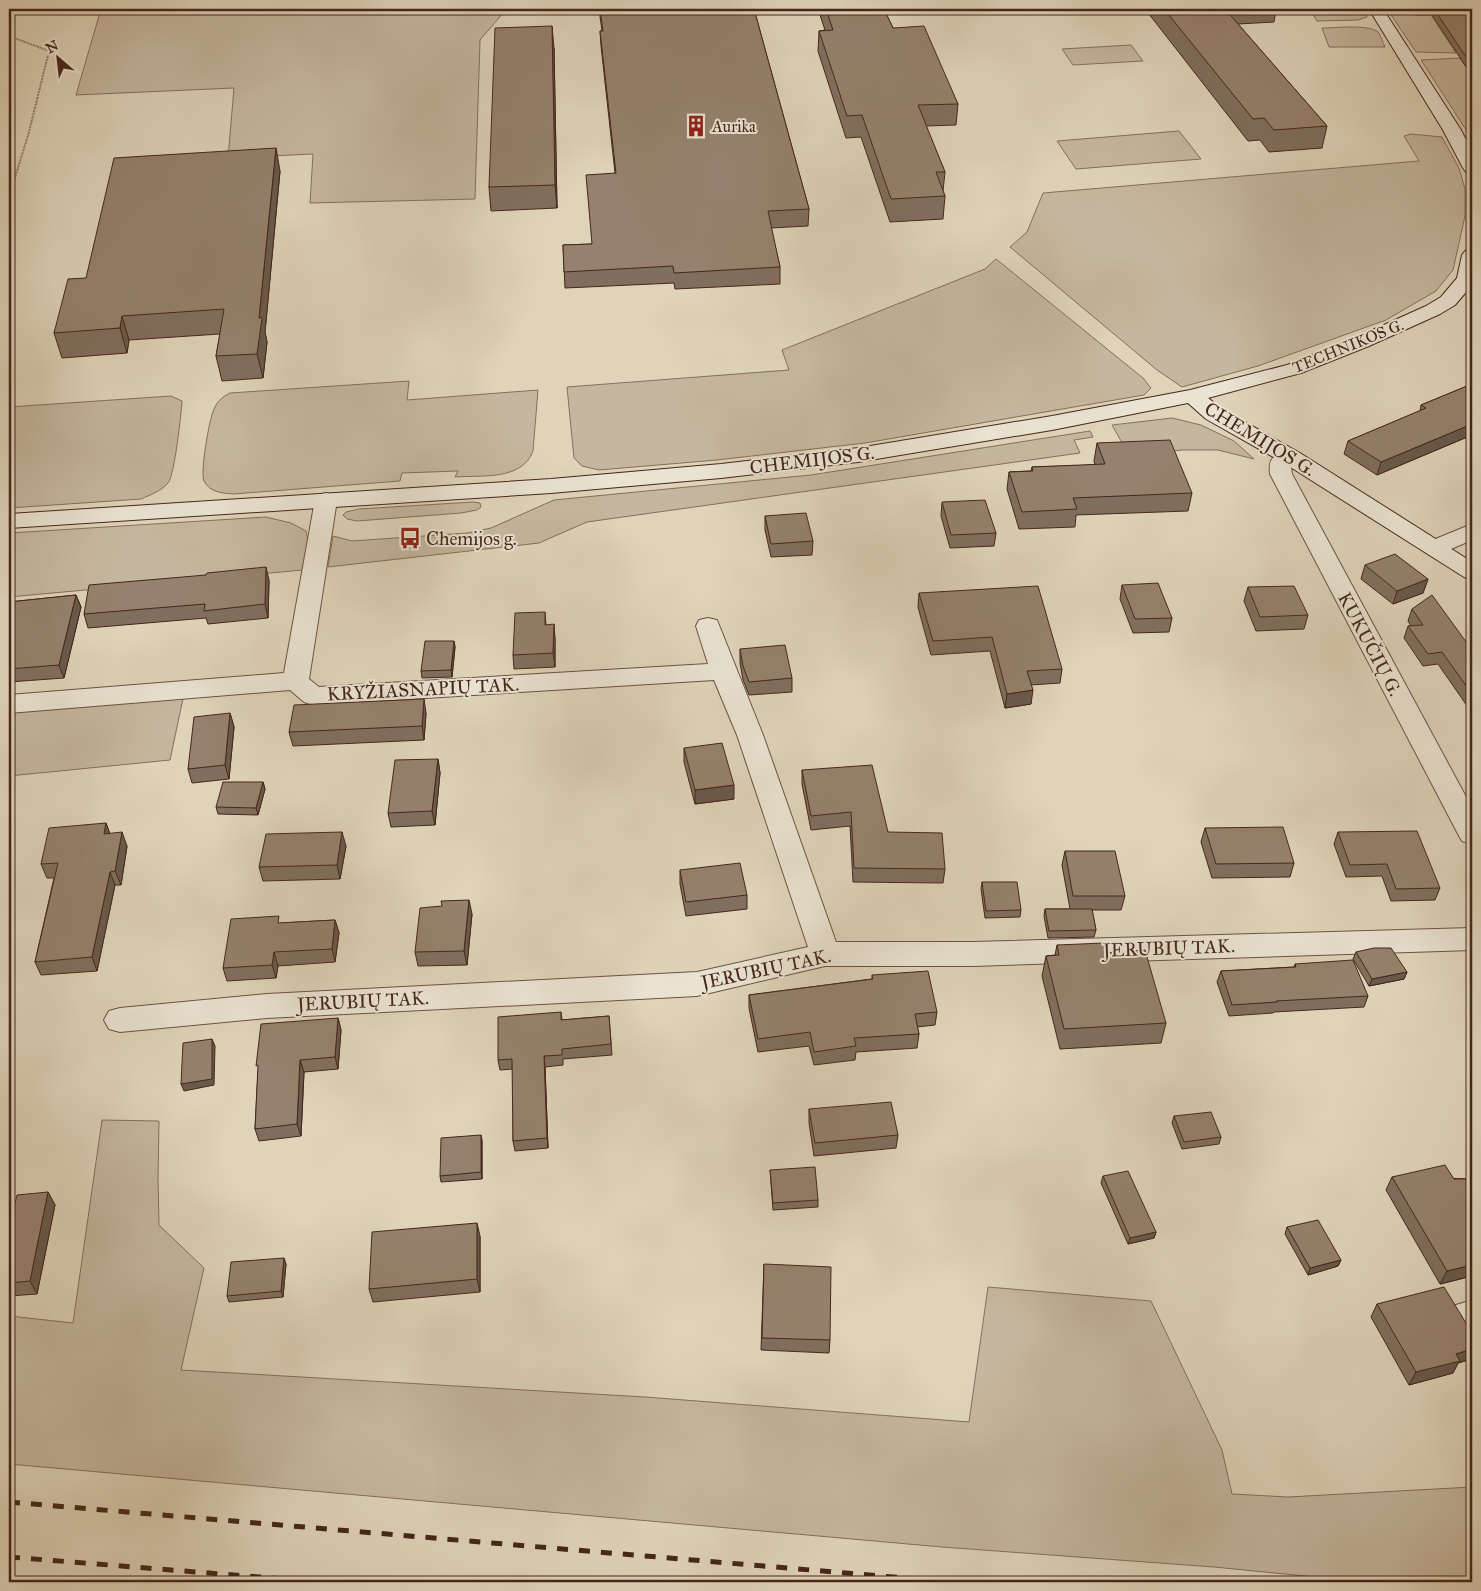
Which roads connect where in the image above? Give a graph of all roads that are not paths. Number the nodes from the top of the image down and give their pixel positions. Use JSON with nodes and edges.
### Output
{"nodes":[{"id":1,"x":1376,"y":9,"type":"edge"},
{"id":2,"x":1472,"y":168,"type":"edge"},
{"id":3,"x":1472,"y":255,"type":"edge"},
{"id":4,"x":1192,"y":396,"type":"junction"},
{"id":5,"x":1292,"y":458,"type":"junction"},
{"id":6,"x":326,"y":500,"type":"junction"},
{"id":7,"x":9,"y":521,"type":"edge"},
{"id":8,"x":1472,"y":531,"type":"edge"},
{"id":9,"x":1436,"y":547,"type":"junction"},
{"id":10,"x":1472,"y":572,"type":"edge"},
{"id":11,"x":708,"y":626,"type":"dead end"},
{"id":12,"x":723,"y":671,"type":"junction"},
{"id":13,"x":296,"y":681,"type":"junction"},
{"id":14,"x":9,"y":704,"type":"edge"},
{"id":15,"x":1472,"y":834,"type":"edge"},
{"id":16,"x":1472,"y":939,"type":"edge"},
{"id":17,"x":825,"y":954,"type":"junction"},
{"id":18,"x":120,"y":1020,"type":"dead end"}],
"edges":[{"from":1,"to":2,"type":"street"},
{"from":3,"to":4,"type":"street","name":"TECHNIKOS G."},
{"from":4,"to":5,"type":"street","name":"CHEMIJOS G."},
{"from":4,"to":6,"type":"street","name":"CHEMIJOS G."},
{"from":5,"to":9,"type":"street","name":"CHEMIJOS G."},
{"from":5,"to":15,"type":"street","name":"KUKUČIŲ G."},
{"from":6,"to":7,"type":"street","name":"CHEMIJOS G."},
{"from":6,"to":13,"type":"street"},
{"from":8,"to":9,"type":"street"},
{"from":9,"to":10,"type":"street","name":"CHEMIJOS G."},
{"from":11,"to":12,"type":"street"},
{"from":12,"to":13,"type":"street","name":"KRYŽIASNAPIŲ TAK."},
{"from":12,"to":17,"type":"street"},
{"from":13,"to":14,"type":"street"},
{"from":16,"to":17,"type":"street","name":"JERUBIŲ TAK."},
{"from":17,"to":18,"type":"street","name":"JERUBIŲ TAK."}]}
